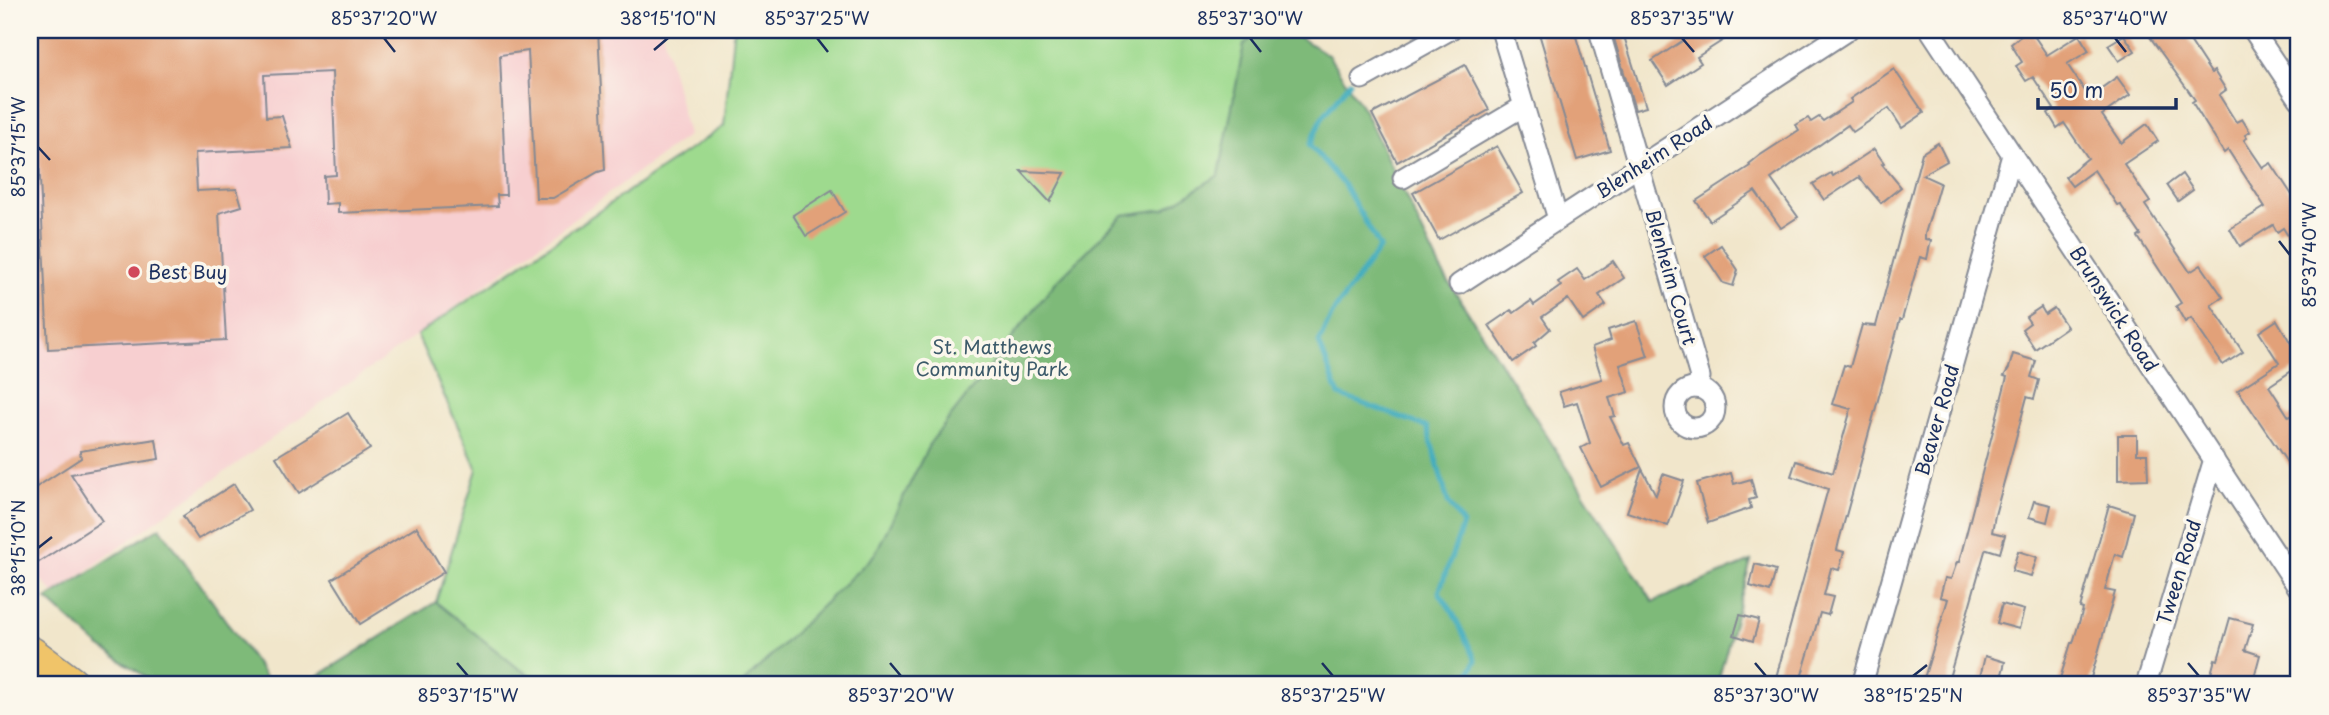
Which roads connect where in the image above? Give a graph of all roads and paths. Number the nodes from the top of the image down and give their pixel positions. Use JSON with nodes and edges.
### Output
{"nodes":[{"id":1,"x":1450,"y":30,"type":"edge"},
{"id":2,"x":1501,"y":30,"type":"edge"},
{"id":3,"x":1599,"y":30,"type":"edge"},
{"id":4,"x":1848,"y":30,"type":"edge"},
{"id":5,"x":1930,"y":30,"type":"edge"},
{"id":6,"x":2253,"y":30,"type":"edge"},
{"id":7,"x":1362,"y":79,"type":"dead end"},
{"id":8,"x":2299,"y":99,"type":"edge"},
{"id":9,"x":1524,"y":106,"type":"junction"},
{"id":10,"x":2012,"y":155,"type":"junction"},
{"id":11,"x":1639,"y":167,"type":"junction"},
{"id":12,"x":1403,"y":178,"type":"dead end"},
{"id":13,"x":1558,"y":219,"type":"junction"},
{"id":14,"x":1459,"y":284,"type":"dead end"},
{"id":15,"x":1697,"y":388,"type":"dead end"},
{"id":16,"x":2214,"y":459,"type":"junction"},
{"id":17,"x":2299,"y":589,"type":"edge"},
{"id":18,"x":30,"y":655,"type":"edge"},
{"id":19,"x":70,"y":685,"type":"edge"},
{"id":20,"x":1862,"y":685,"type":"edge"},
{"id":21,"x":2146,"y":685,"type":"edge"}],
"edges":[{"from":1,"to":7,"type":"street"},
{"from":2,"to":9,"type":"street"},
{"from":3,"to":11,"type":"street","name":"Blenheim Court"},
{"from":4,"to":11,"type":"street","name":"Blenheim Road"},
{"from":5,"to":10,"type":"street","name":"Brunswick Road"},
{"from":6,"to":8,"type":"street"},
{"from":9,"to":12,"type":"street"},
{"from":9,"to":13,"type":"street"},
{"from":10,"to":16,"type":"street","name":"Brunswick Road"},
{"from":10,"to":20,"type":"street","name":"Beaver Road"},
{"from":11,"to":13,"type":"street","name":"Blenheim Road"},
{"from":11,"to":15,"type":"street","name":"Blenheim Court"},
{"from":13,"to":14,"type":"street","name":"Blenheim Road"},
{"from":16,"to":17,"type":"street","name":"Brunswick Road"},
{"from":16,"to":21,"type":"street","name":"Tween Road"},
{"from":18,"to":19,"type":"highway"}]}
